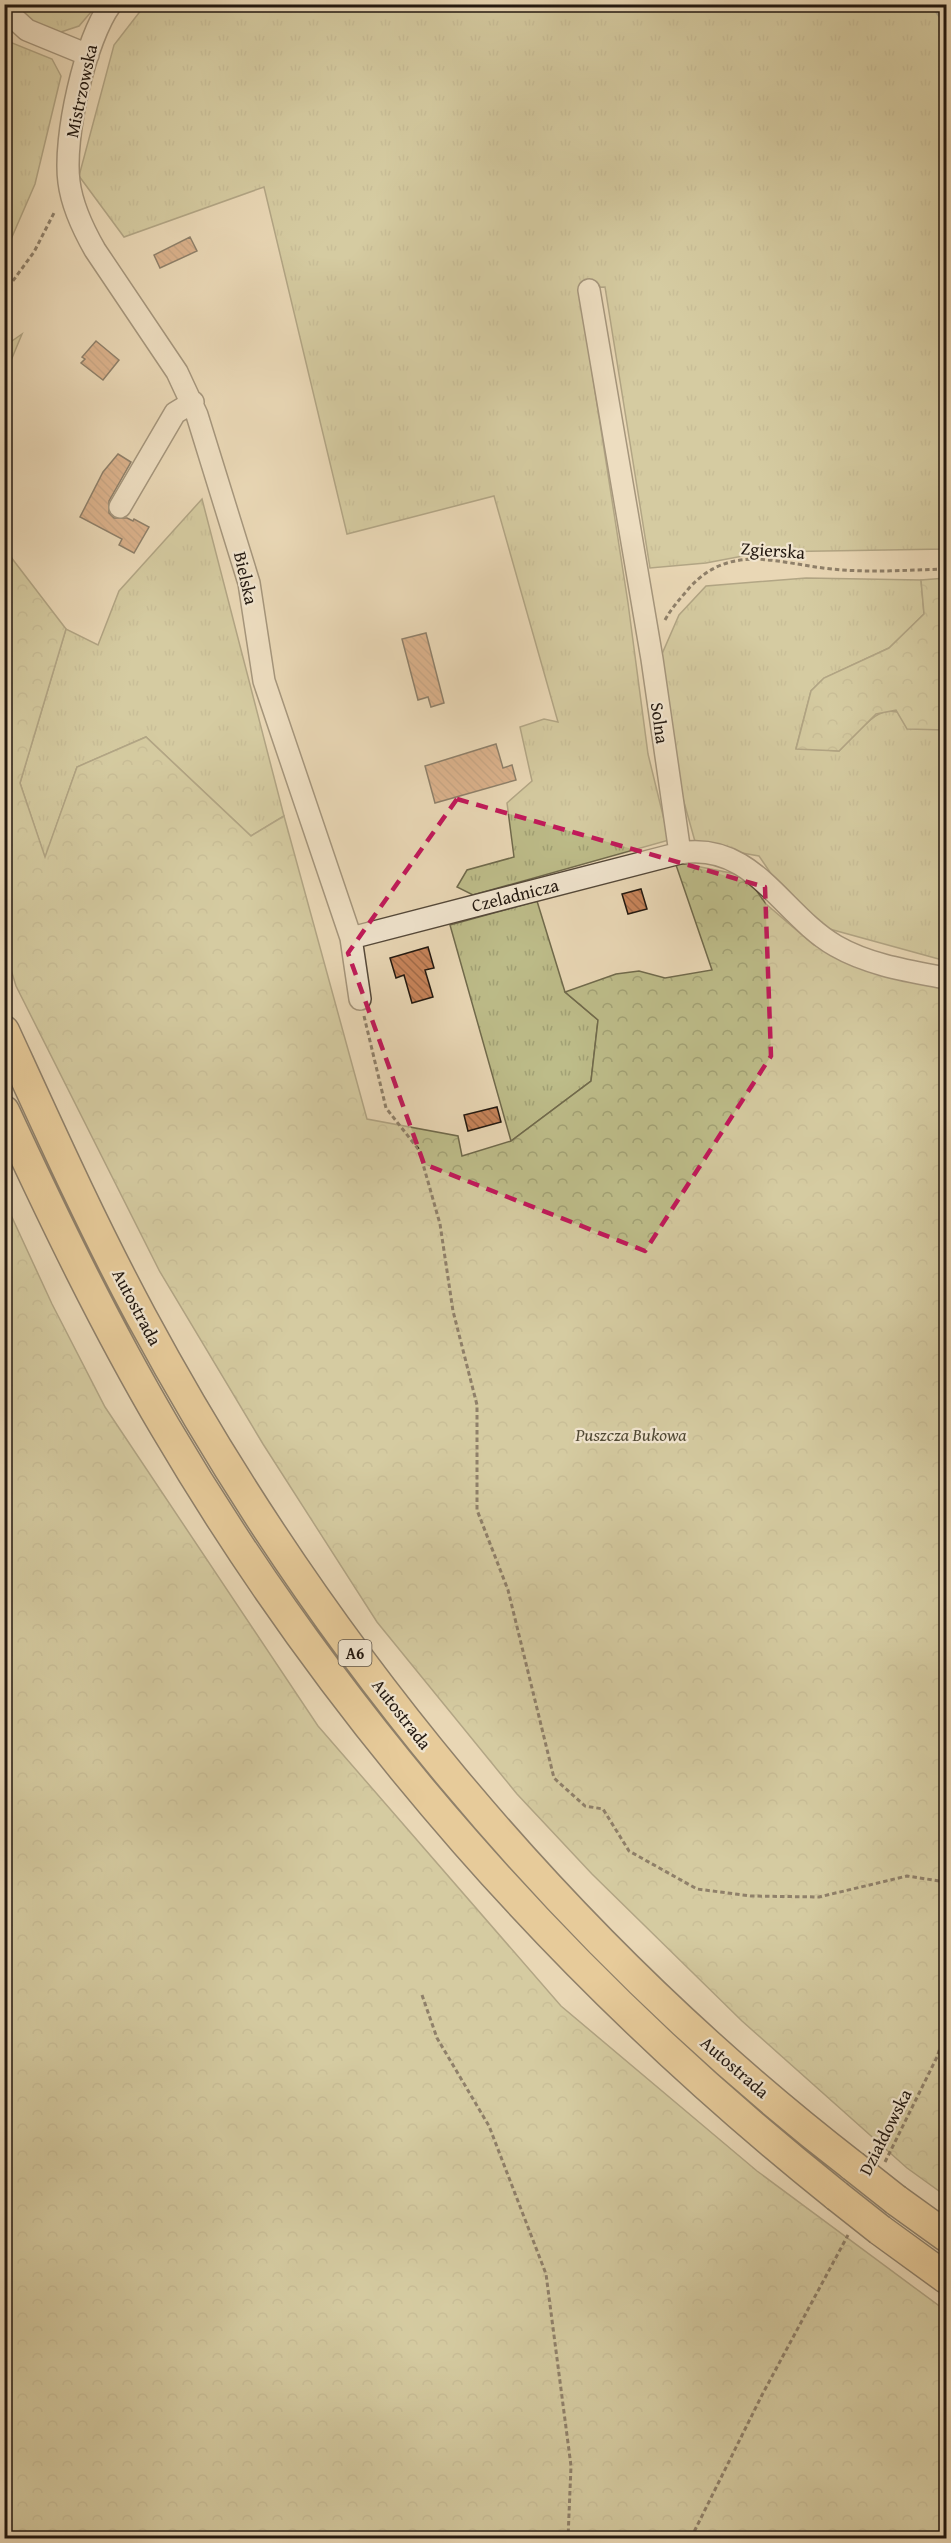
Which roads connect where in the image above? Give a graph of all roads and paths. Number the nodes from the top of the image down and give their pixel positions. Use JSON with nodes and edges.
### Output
{"nodes":[{"id":1,"x":111,"y":4,"type":"edge"},
{"id":2,"x":4,"y":9,"type":"edge"},
{"id":3,"x":88,"y":55,"type":"junction"},
{"id":4,"x":69,"y":183,"type":"junction"},
{"id":5,"x":589,"y":290,"type":"dead end"},
{"id":6,"x":4,"y":293,"type":"edge"},
{"id":7,"x":193,"y":402,"type":"junction"},
{"id":8,"x":120,"y":507,"type":"dead end"},
{"id":9,"x":946,"y":569,"type":"edge"},
{"id":10,"x":663,"y":624,"type":"dead end"},
{"id":11,"x":680,"y":853,"type":"junction"},
{"id":12,"x":351,"y":938,"type":"junction"},
{"id":13,"x":946,"y":978,"type":"edge"},
{"id":14,"x":360,"y":999,"type":"joint"},
{"id":15,"x":4,"y":1030,"type":"edge"},
{"id":16,"x":4,"y":1112,"type":"edge"},
{"id":17,"x":946,"y":1882,"type":"edge"},
{"id":18,"x":422,"y":1995,"type":"dead end"},
{"id":19,"x":946,"y":2031,"type":"edge"},
{"id":20,"x":882,"y":2167,"type":"dead end"},
{"id":21,"x":866,"y":2228,"type":"junction"},
{"id":22,"x":946,"y":2236,"type":"edge"},
{"id":23,"x":946,"y":2278,"type":"edge"},
{"id":24,"x":568,"y":2538,"type":"edge"},
{"id":25,"x":691,"y":2538,"type":"edge"}],
"edges":[{"from":1,"to":3,"type":"street","name":"Mistrzowska"},
{"from":2,"to":3,"type":"street"},
{"from":3,"to":4,"type":"street","name":"Mistrzowska"},
{"from":4,"to":6,"type":"path"},
{"from":4,"to":7,"type":"street","name":"Bielska"},
{"from":5,"to":11,"type":"street","name":"Solna"},
{"from":7,"to":8,"type":"street"},
{"from":7,"to":12,"type":"street","name":"Bielska"},
{"from":9,"to":10,"type":"path","name":"Zgierska"},
{"from":11,"to":12,"type":"street","name":"Czeladnicza"},
{"from":11,"to":13,"type":"street"},
{"from":12,"to":14,"type":"street","name":"Bielska"},
{"from":14,"to":17,"type":"path"},
{"from":15,"to":22,"type":"highway","name":"Autostrada","number":"A6","bridge":true},
{"from":16,"to":21,"type":"highway","name":"Autostrada","number":"A6","bridge":true},
{"from":18,"to":24,"type":"path"},
{"from":19,"to":20,"type":"path","name":"Działdowska"},
{"from":21,"to":23,"type":"highway","name":"Autostrada","number":"A6"},
{"from":21,"to":25,"type":"path"}]}
